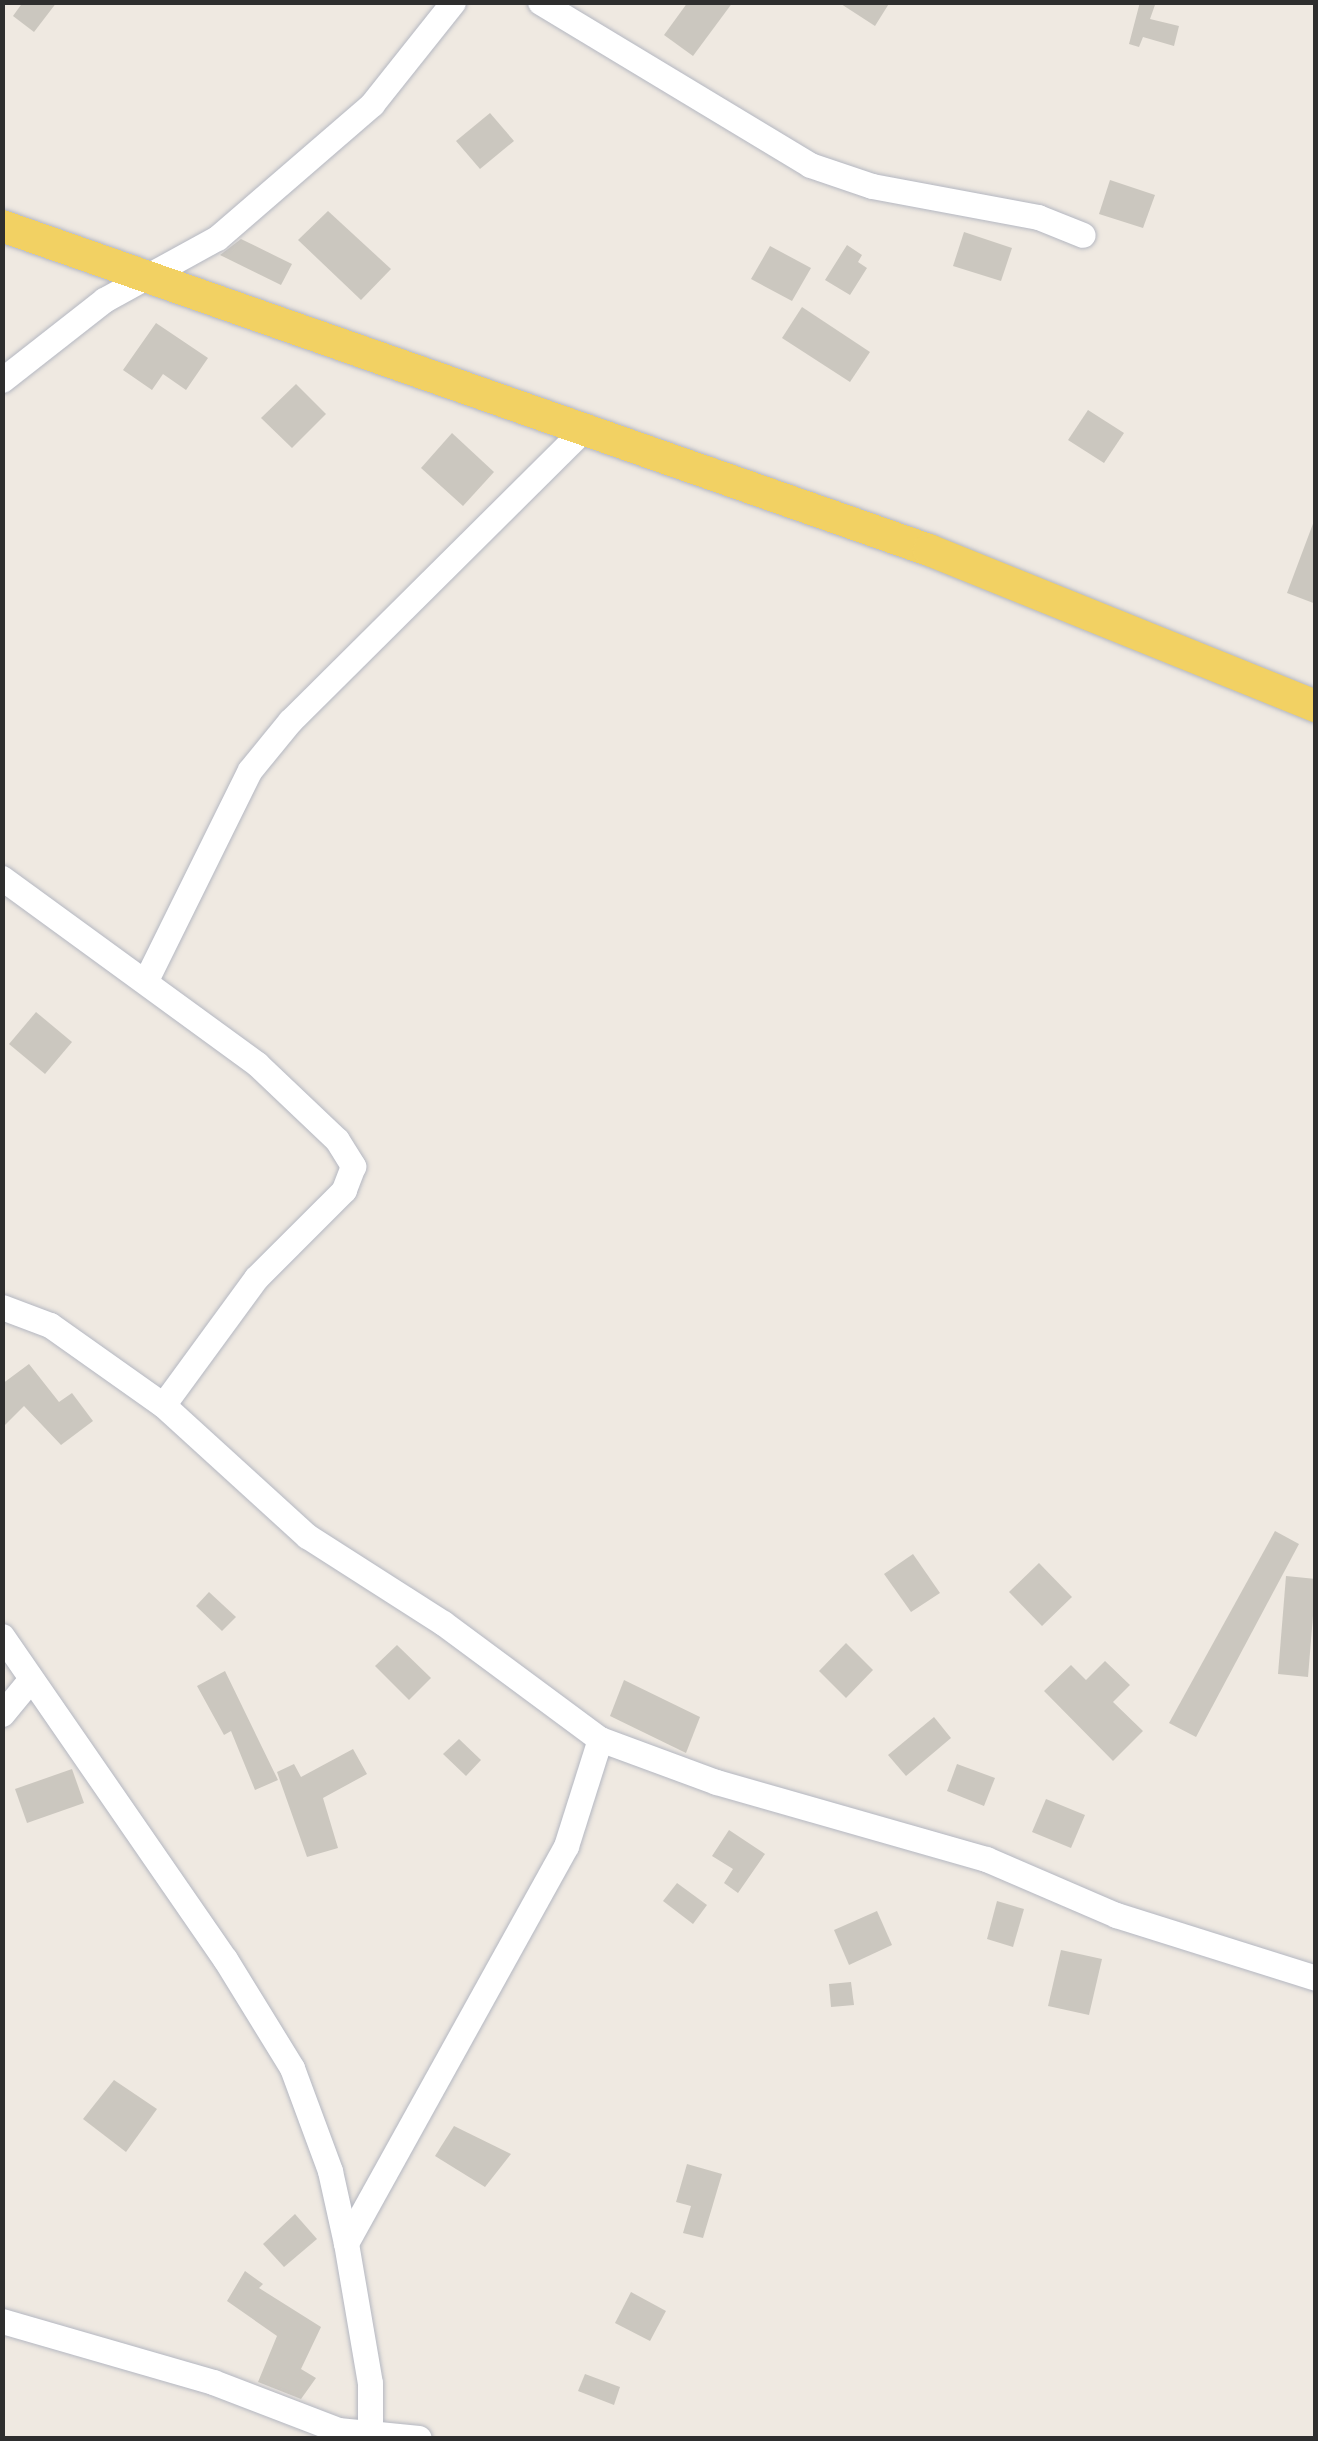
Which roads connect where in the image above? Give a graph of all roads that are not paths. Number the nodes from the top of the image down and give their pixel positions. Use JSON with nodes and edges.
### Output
{"nodes":[{"id":1,"x":453,"y":2,"type":"edge"},
{"id":2,"x":540,"y":2,"type":"edge"},
{"id":3,"x":2,"y":226,"type":"edge"},
{"id":4,"x":1083,"y":235,"type":"dead end"},
{"id":5,"x":152,"y":277,"type":"junction"},
{"id":6,"x":2,"y":380,"type":"edge"},
{"id":7,"x":584,"y":429,"type":"junction"},
{"id":8,"x":1316,"y":706,"type":"edge"},
{"id":9,"x":2,"y":878,"type":"edge"},
{"id":10,"x":146,"y":980,"type":"junction"},
{"id":11,"x":2,"y":1307,"type":"edge"},
{"id":12,"x":163,"y":1406,"type":"junction"},
{"id":13,"x":2,"y":1636,"type":"edge"},
{"id":14,"x":30,"y":1680,"type":"junction"},
{"id":15,"x":2,"y":1714,"type":"edge"},
{"id":16,"x":600,"y":1739,"type":"junction"},
{"id":17,"x":1316,"y":1978,"type":"edge"},
{"id":18,"x":346,"y":2243,"type":"junction"},
{"id":19,"x":2,"y":2320,"type":"edge"},
{"id":20,"x":303,"y":2429,"type":"edge"},
{"id":21,"x":370,"y":2437,"type":"edge"},
{"id":22,"x":419,"y":2438,"type":"edge"}],
"edges":[{"from":1,"to":5,"type":"street"},
{"from":2,"to":4,"type":"street"},
{"from":3,"to":5,"type":"main road"},
{"from":5,"to":6,"type":"street"},
{"from":5,"to":7,"type":"main road"},
{"from":7,"to":8,"type":"main road"},
{"from":7,"to":10,"type":"street"},
{"from":9,"to":10,"type":"street"},
{"from":10,"to":12,"type":"street"},
{"from":11,"to":12,"type":"street"},
{"from":12,"to":16,"type":"street"},
{"from":13,"to":14,"type":"street"},
{"from":14,"to":15,"type":"street"},
{"from":14,"to":18,"type":"street"},
{"from":16,"to":17,"type":"street"},
{"from":16,"to":18,"type":"street"},
{"from":18,"to":21,"type":"street"},
{"from":19,"to":20,"type":"street"},
{"from":20,"to":21,"type":"street"},
{"from":21,"to":22,"type":"street"}]}
